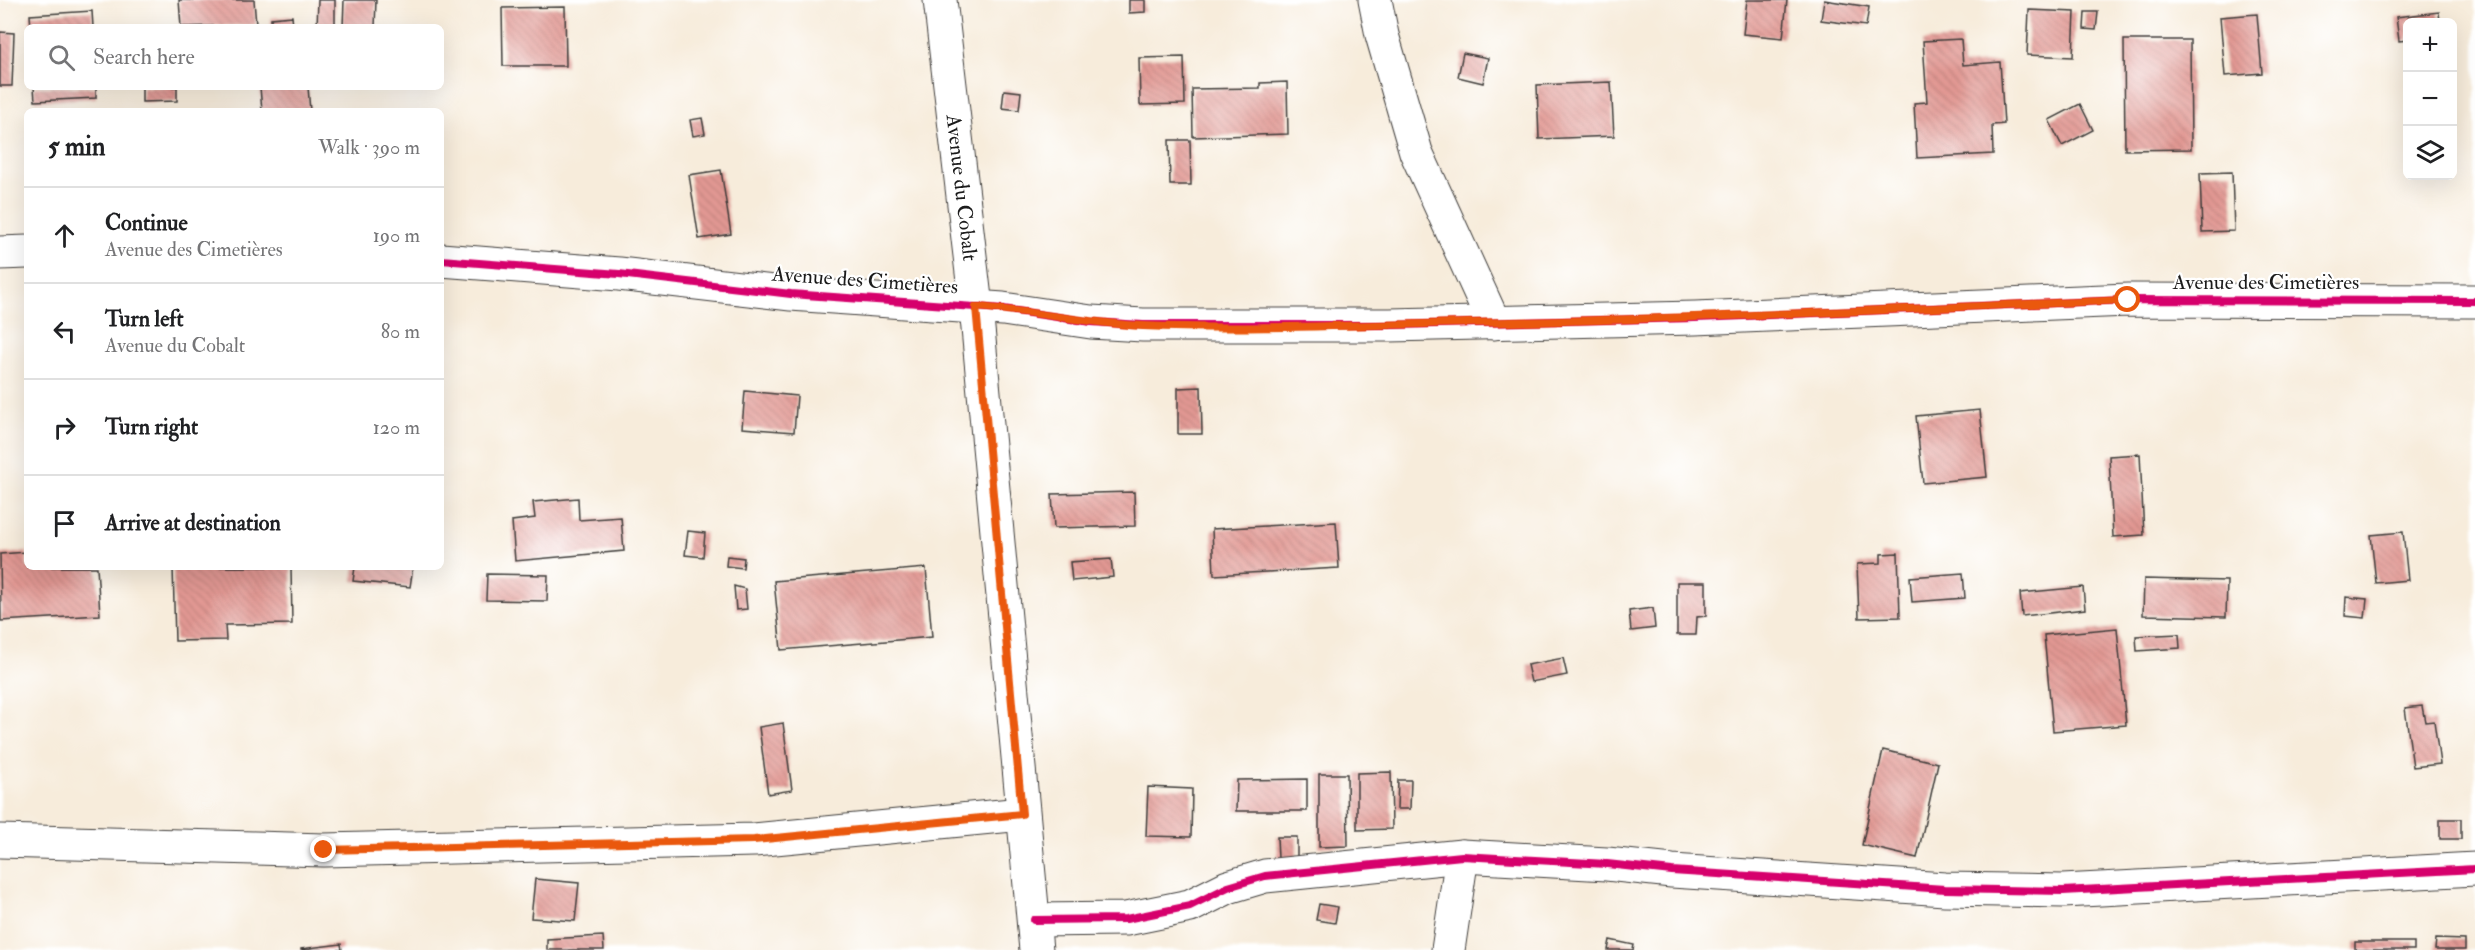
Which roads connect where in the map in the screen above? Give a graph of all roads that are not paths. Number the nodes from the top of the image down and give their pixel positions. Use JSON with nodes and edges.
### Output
{"nodes":[{"id":1,"x":940,"y":0,"type":"edge"},
{"id":2,"x":1375,"y":0,"type":"edge"},
{"id":3,"x":24,"y":252,"type":"edge"},
{"id":4,"x":0,"y":254,"type":"edge"},
{"id":5,"x":444,"y":260,"type":"edge"},
{"id":6,"x":2475,"y":301,"type":"edge"},
{"id":7,"x":976,"y":307,"type":"junction"},
{"id":8,"x":1494,"y":322,"type":"junction"},
{"id":9,"x":1022,"y":814,"type":"junction"},
{"id":10,"x":0,"y":841,"type":"edge"},
{"id":11,"x":1462,"y":856,"type":"junction"},
{"id":12,"x":2475,"y":869,"type":"edge"},
{"id":13,"x":1035,"y":935,"type":"edge"},
{"id":14,"x":1448,"y":950,"type":"edge"}],
"edges":[{"from":1,"to":7,"type":"street","name":"Avenue du Cobalt"},
{"from":2,"to":8,"type":"street"},
{"from":3,"to":4,"type":"street"},
{"from":5,"to":7,"type":"street","name":"Avenue des Cimetières"},
{"from":6,"to":8,"type":"street","name":"Avenue des Cimetières"},
{"from":7,"to":8,"type":"street","name":"Avenue des Cimetières"},
{"from":7,"to":9,"type":"street","name":"Avenue du Cobalt"},
{"from":9,"to":10,"type":"street"},
{"from":9,"to":13,"type":"street","name":"Avenue du Cobalt"},
{"from":11,"to":12,"type":"street"},
{"from":11,"to":13,"type":"street"},
{"from":11,"to":14,"type":"street"}]}
